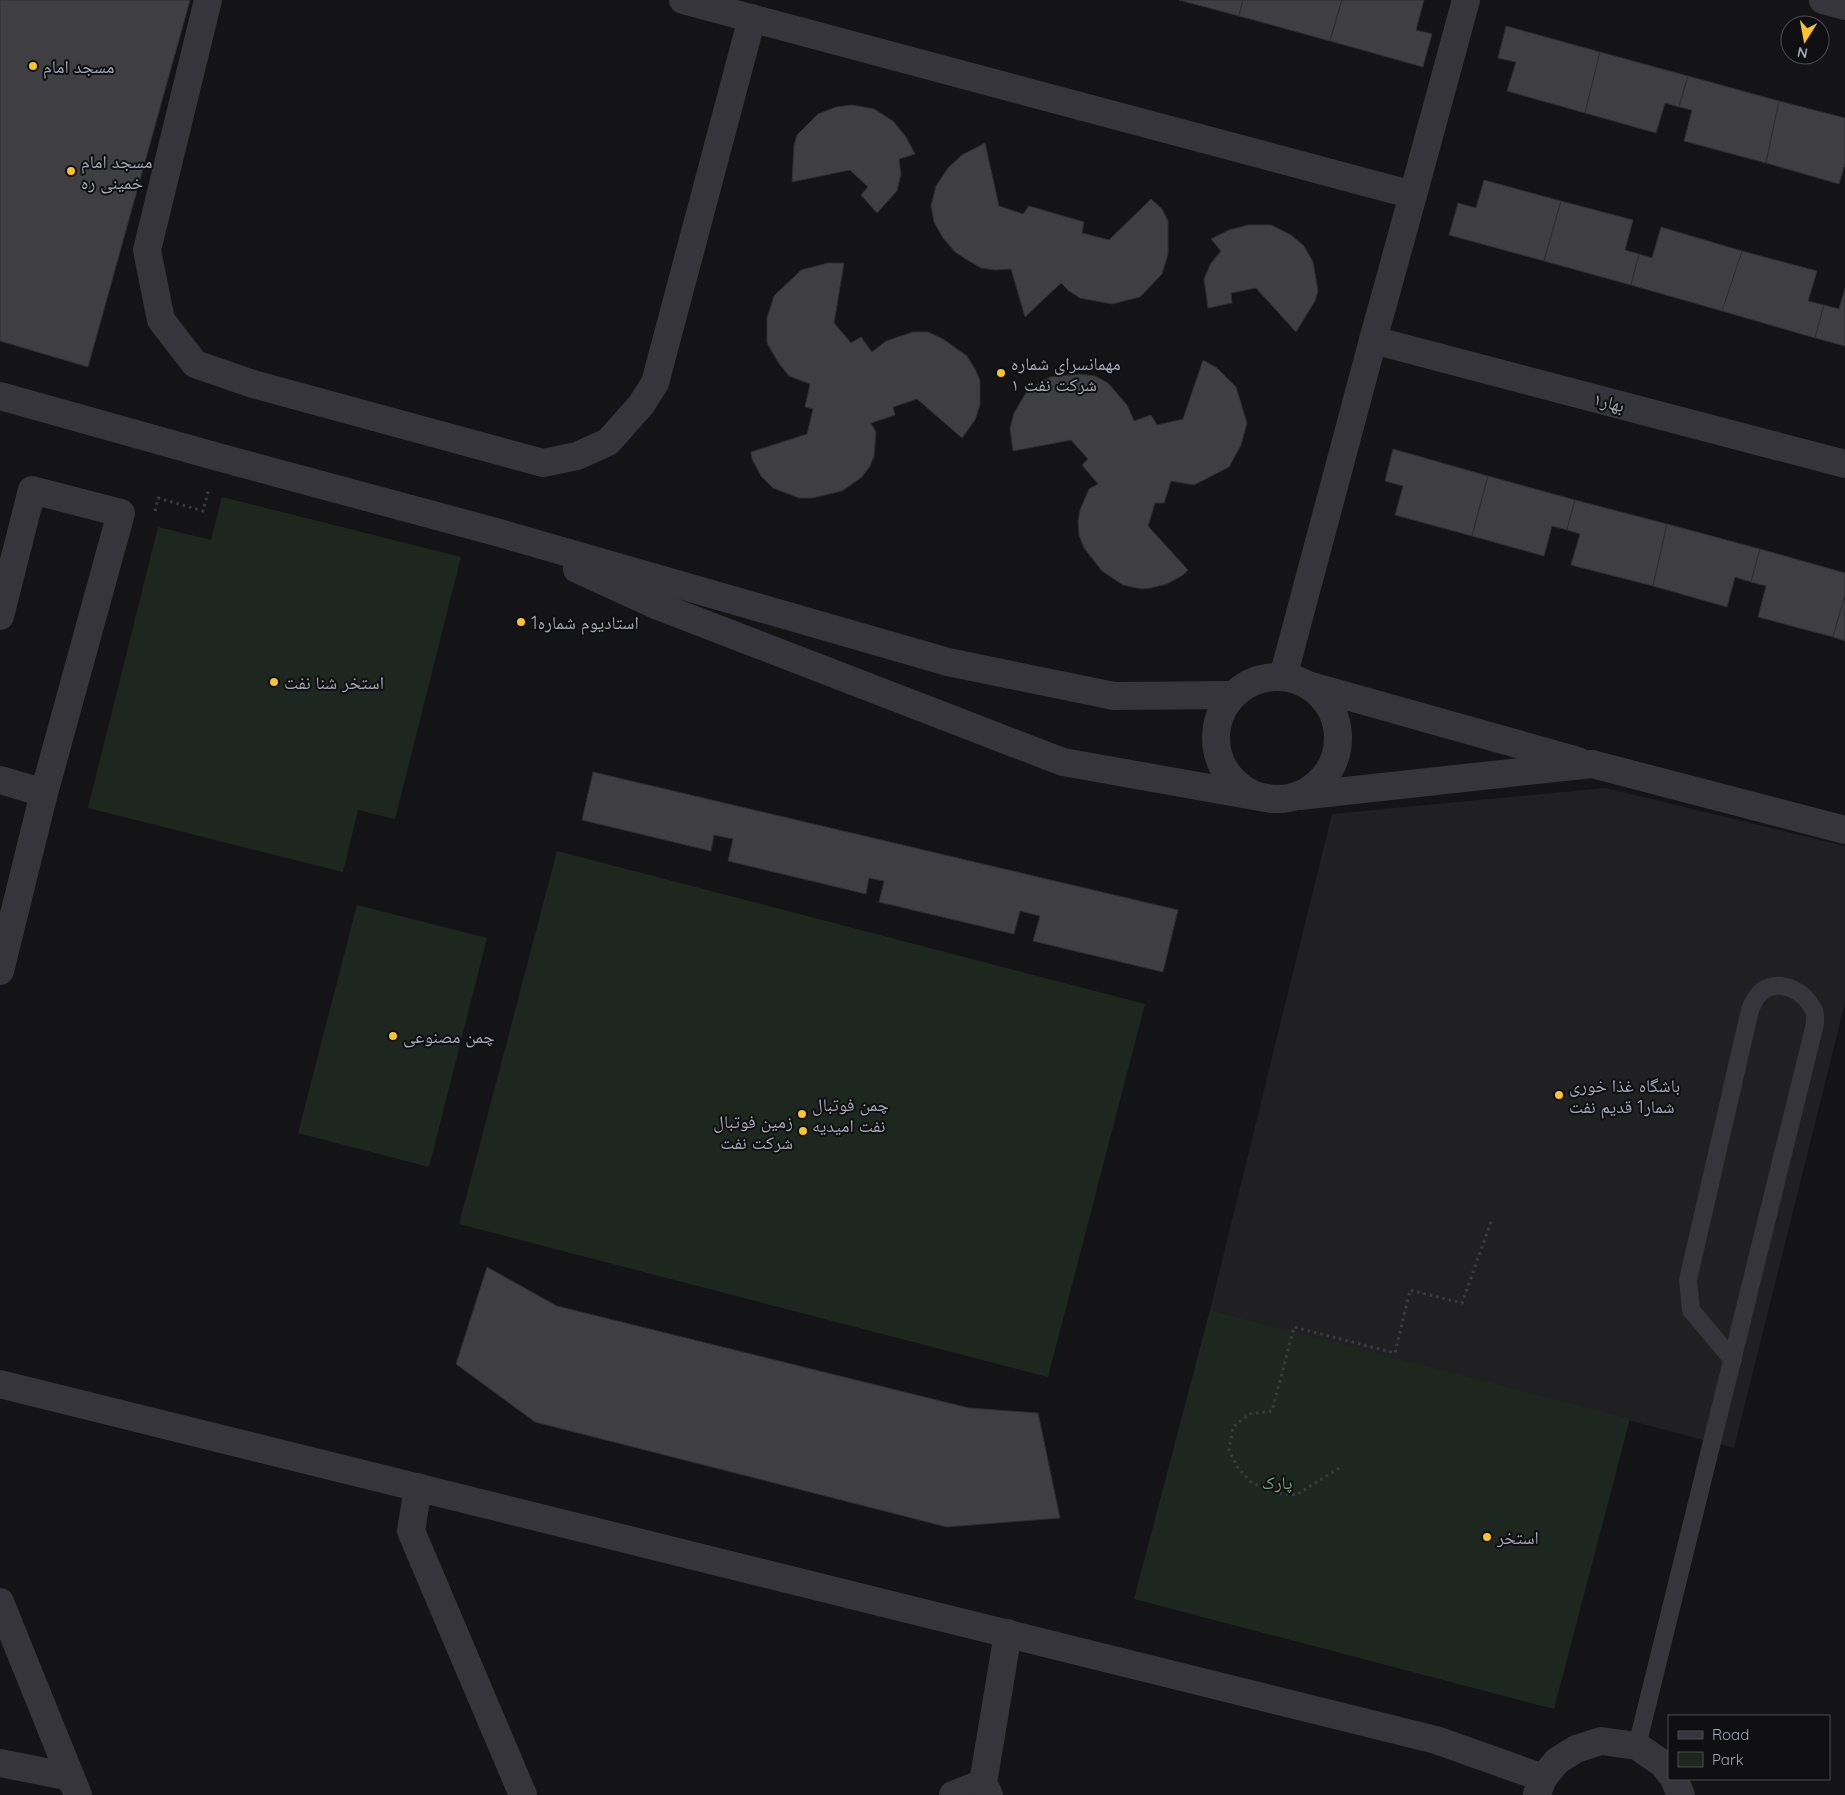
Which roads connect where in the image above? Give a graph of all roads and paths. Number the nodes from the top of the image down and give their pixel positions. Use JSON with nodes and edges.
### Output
{"nodes":[{"id":1,"x":208,"y":0,"type":"edge"},
{"id":2,"x":683,"y":0,"type":"edge"},
{"id":3,"x":1466,"y":0,"type":"edge"},
{"id":4,"x":1823,"y":0,"type":"edge"},
{"id":5,"x":1845,"y":6,"type":"edge"},
{"id":6,"x":752,"y":18,"type":"junction"},
{"id":7,"x":1413,"y":195,"type":"junction"},
{"id":8,"x":1372,"y":340,"type":"junction"},
{"id":9,"x":0,"y":396,"type":"edge"},
{"id":10,"x":218,"y":457,"type":"junction"},
{"id":11,"x":1845,"y":464,"type":"edge"},
{"id":12,"x":121,"y":513,"type":"junction"},
{"id":13,"x":496,"y":532,"type":"junction"},
{"id":14,"x":0,"y":616,"type":"edge"},
{"id":15,"x":1283,"y":677,"type":"junction"},
{"id":16,"x":1309,"y":686,"type":"junction"},
{"id":17,"x":1233,"y":694,"type":"junction"},
{"id":18,"x":1592,"y":764,"type":"junction"},
{"id":19,"x":0,"y":780,"type":"edge"},
{"id":20,"x":44,"y":793,"type":"junction"},
{"id":21,"x":1298,"y":796,"type":"junction"},
{"id":22,"x":1271,"y":799,"type":"junction"},
{"id":23,"x":1845,"y":830,"type":"edge"},
{"id":24,"x":0,"y":971,"type":"edge"},
{"id":25,"x":1492,"y":1220,"type":"dead end"},
{"id":26,"x":1733,"y":1360,"type":"junction"},
{"id":27,"x":0,"y":1384,"type":"edge"},
{"id":28,"x":1339,"y":1468,"type":"dead end"},
{"id":29,"x":418,"y":1487,"type":"junction"},
{"id":30,"x":0,"y":1602,"type":"edge"},
{"id":31,"x":1008,"y":1633,"type":"junction"},
{"id":32,"x":1637,"y":1746,"type":"junction"},
{"id":33,"x":0,"y":1763,"type":"edge"},
{"id":34,"x":1668,"y":1771,"type":"edge"},
{"id":35,"x":1674,"y":1780,"type":"edge"},
{"id":36,"x":74,"y":1786,"type":"edge"},
{"id":37,"x":1540,"y":1787,"type":"edge"},
{"id":38,"x":986,"y":1789,"type":"edge"},
{"id":39,"x":523,"y":1795,"type":"edge"},
{"id":40,"x":954,"y":1795,"type":"edge"},
{"id":41,"x":1681,"y":1795,"type":"edge"}],
"edges":[{"from":1,"to":6,"type":"street"},
{"from":2,"to":6,"type":"street"},
{"from":3,"to":7,"type":"street"},
{"from":4,"to":5,"type":"street"},
{"from":6,"to":7,"type":"street"},
{"from":7,"to":8,"type":"street"},
{"from":8,"to":11,"type":"street","name":"بهار۱"},
{"from":8,"to":15,"type":"street"},
{"from":9,"to":10,"type":"street"},
{"from":10,"to":12,"type":"path"},
{"from":10,"to":13,"type":"street"},
{"from":12,"to":14,"type":"street"},
{"from":12,"to":20,"type":"street"},
{"from":13,"to":17,"type":"street"},
{"from":13,"to":22,"type":"street"},
{"from":15,"to":16,"type":"street"},
{"from":15,"to":17,"type":"street"},
{"from":16,"to":18,"type":"street"},
{"from":16,"to":21,"type":"street"},
{"from":17,"to":22,"type":"street"},
{"from":18,"to":21,"type":"street"},
{"from":18,"to":23,"type":"street"},
{"from":19,"to":20,"type":"street"},
{"from":20,"to":24,"type":"street"},
{"from":21,"to":22,"type":"street"},
{"from":25,"to":28,"type":"path"},
{"from":26,"to":26,"type":"lane"},
{"from":26,"to":32,"type":"lane"},
{"from":27,"to":29,"type":"street"},
{"from":29,"to":31,"type":"street"},
{"from":29,"to":39,"type":"street"},
{"from":30,"to":36,"type":"street"},
{"from":31,"to":37,"type":"street"},
{"from":31,"to":38,"type":"street"},
{"from":32,"to":34,"type":"street"},
{"from":32,"to":37,"type":"street"},
{"from":33,"to":36,"type":"street"},
{"from":35,"to":41,"type":"street"},
{"from":38,"to":40,"type":"street"}]}
